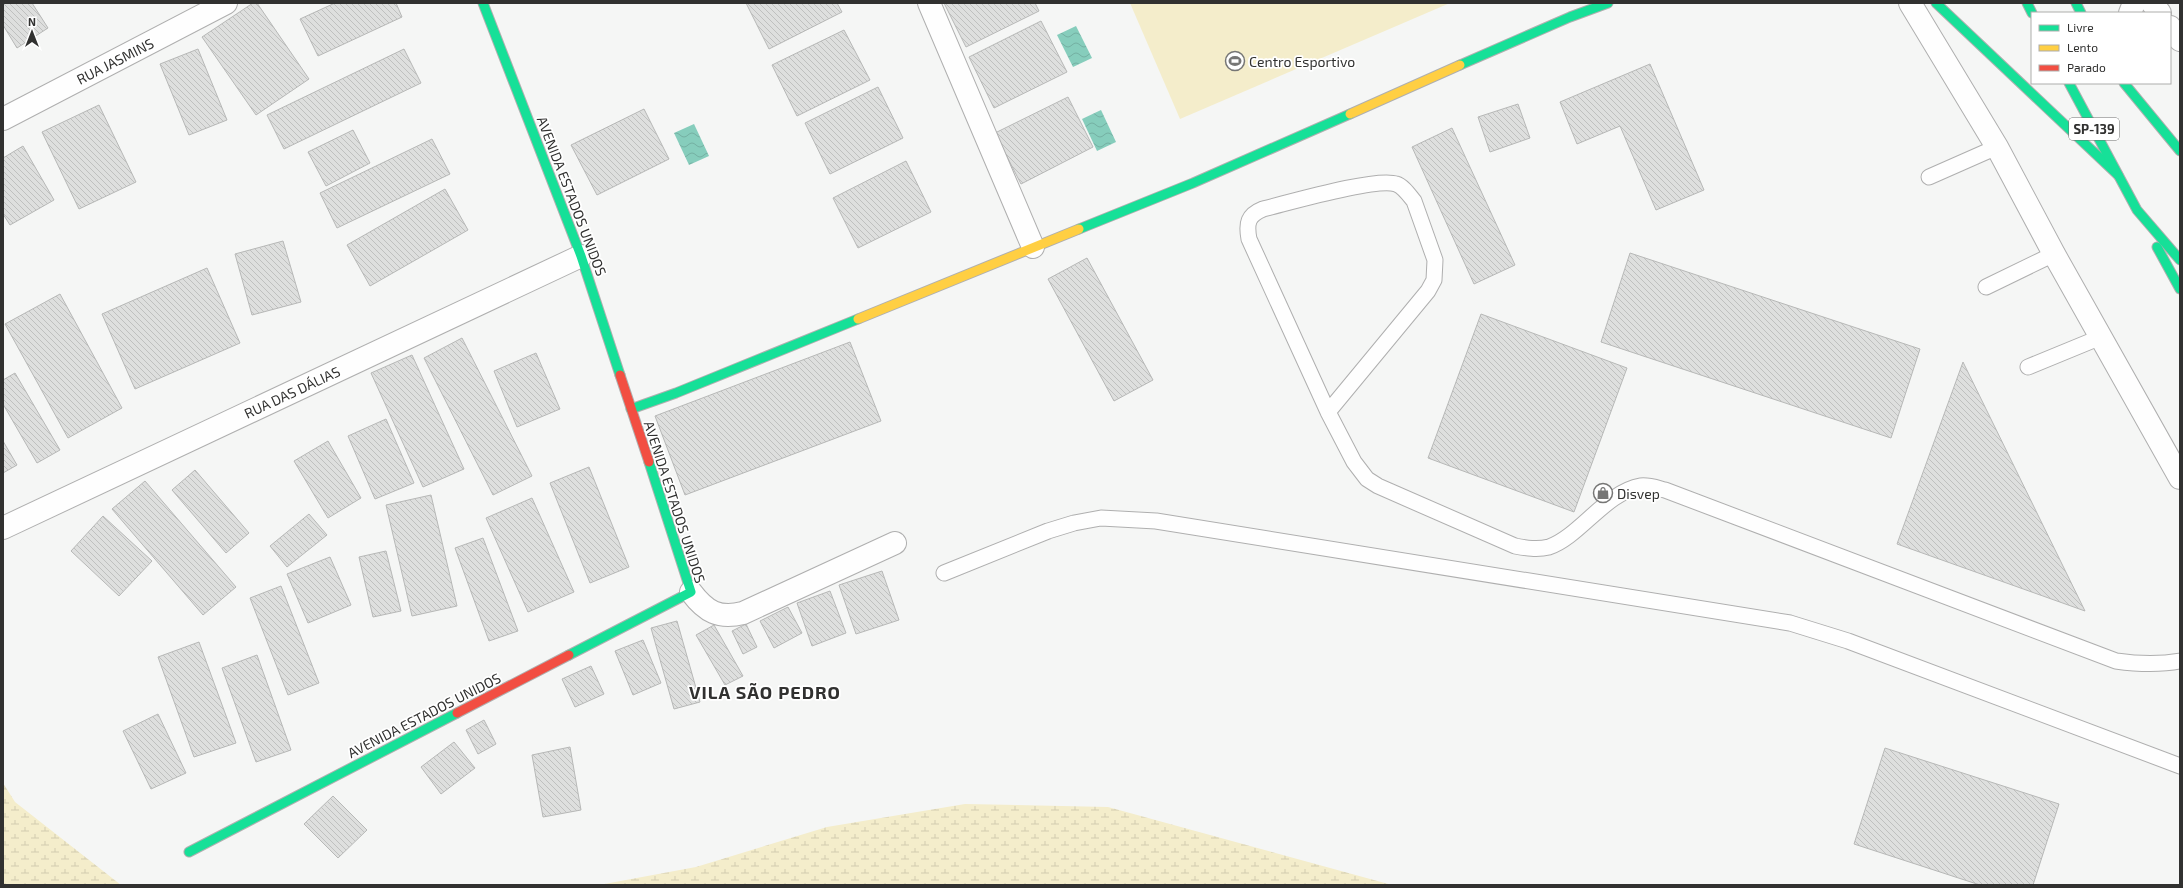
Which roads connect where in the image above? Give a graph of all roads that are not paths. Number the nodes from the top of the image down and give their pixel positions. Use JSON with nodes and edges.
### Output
{"nodes":[{"id":1,"x":226,"y":3,"type":"edge"},
{"id":2,"x":483,"y":3,"type":"edge"},
{"id":3,"x":928,"y":3,"type":"edge"},
{"id":4,"x":1608,"y":3,"type":"edge"},
{"id":5,"x":1910,"y":3,"type":"edge"},
{"id":6,"x":1936,"y":3,"type":"edge"},
{"id":7,"x":2027,"y":3,"type":"edge"},
{"id":8,"x":2076,"y":3,"type":"edge"},
{"id":9,"x":2152,"y":3,"type":"edge"},
{"id":10,"x":2032,"y":12,"type":"edge"},
{"id":11,"x":2080,"y":12,"type":"edge"},
{"id":12,"x":2159,"y":12,"type":"edge"},
{"id":13,"x":2171,"y":28,"type":"edge"},
{"id":14,"x":2180,"y":40,"type":"edge"},
{"id":15,"x":2070,"y":84,"type":"edge"},
{"id":16,"x":2125,"y":84,"type":"edge"},
{"id":17,"x":2135,"y":84,"type":"edge"},
{"id":18,"x":2141,"y":106,"type":"junction"},
{"id":19,"x":3,"y":119,"type":"edge"},
{"id":20,"x":1997,"y":148,"type":"junction"},
{"id":21,"x":2180,"y":151,"type":"edge"},
{"id":22,"x":2118,"y":175,"type":"junction"},
{"id":23,"x":1929,"y":177,"type":"dead end"},
{"id":24,"x":2137,"y":210,"type":"junction"},
{"id":25,"x":1034,"y":247,"type":"junction"},
{"id":26,"x":2054,"y":254,"type":"junction"},
{"id":27,"x":581,"y":256,"type":"junction"},
{"id":28,"x":2180,"y":260,"type":"edge"},
{"id":29,"x":1986,"y":287,"type":"dead end"},
{"id":30,"x":2180,"y":289,"type":"edge"},
{"id":31,"x":2101,"y":337,"type":"junction"},
{"id":32,"x":2028,"y":367,"type":"dead end"},
{"id":33,"x":631,"y":409,"type":"junction"},
{"id":34,"x":1328,"y":412,"type":"junction"},
{"id":35,"x":2180,"y":478,"type":"edge"},
{"id":36,"x":3,"y":528,"type":"edge"},
{"id":37,"x":896,"y":543,"type":"dead end"},
{"id":38,"x":944,"y":573,"type":"dead end"},
{"id":39,"x":691,"y":592,"type":"junction"},
{"id":40,"x":2180,"y":661,"type":"edge"},
{"id":41,"x":2180,"y":766,"type":"edge"},
{"id":42,"x":189,"y":852,"type":"dead end"}],
"edges":[{"from":1,"to":19,"type":"street","name":"RUA JASMINS"},
{"from":2,"to":27,"type":"street","name":"AVENIDA ESTADOS UNIDOS"},
{"from":3,"to":25,"type":"street"},
{"from":4,"to":25,"type":"street"},
{"from":5,"to":20,"type":"street"},
{"from":6,"to":22,"type":"street"},
{"from":7,"to":10,"type":"street"},
{"from":8,"to":11,"type":"street"},
{"from":9,"to":12,"type":"street"},
{"from":13,"to":14,"type":"street"},
{"from":15,"to":22,"type":"street","number":"SP-139"},
{"from":16,"to":18,"type":"street"},
{"from":17,"to":18,"type":"street"},
{"from":18,"to":21,"type":"street"},
{"from":20,"to":23,"type":"lane"},
{"from":20,"to":26,"type":"street"},
{"from":22,"to":24,"type":"street","number":"SP-139"},
{"from":24,"to":28,"type":"street","number":"SP-139"},
{"from":24,"to":30,"type":"street"},
{"from":25,"to":33,"type":"street"},
{"from":26,"to":29,"type":"lane"},
{"from":26,"to":31,"type":"street"},
{"from":27,"to":33,"type":"street","name":"AVENIDA ESTADOS UNIDOS"},
{"from":27,"to":36,"type":"street","name":"RUA DAS DÁLIAS"},
{"from":31,"to":32,"type":"lane"},
{"from":31,"to":35,"type":"street"},
{"from":33,"to":39,"type":"street","name":"AVENIDA ESTADOS UNIDOS"},
{"from":34,"to":34,"type":"lane"},
{"from":34,"to":40,"type":"lane"},
{"from":37,"to":39,"type":"street"},
{"from":38,"to":41,"type":"lane"},
{"from":39,"to":42,"type":"street","name":"AVENIDA ESTADOS UNIDOS"}]}
